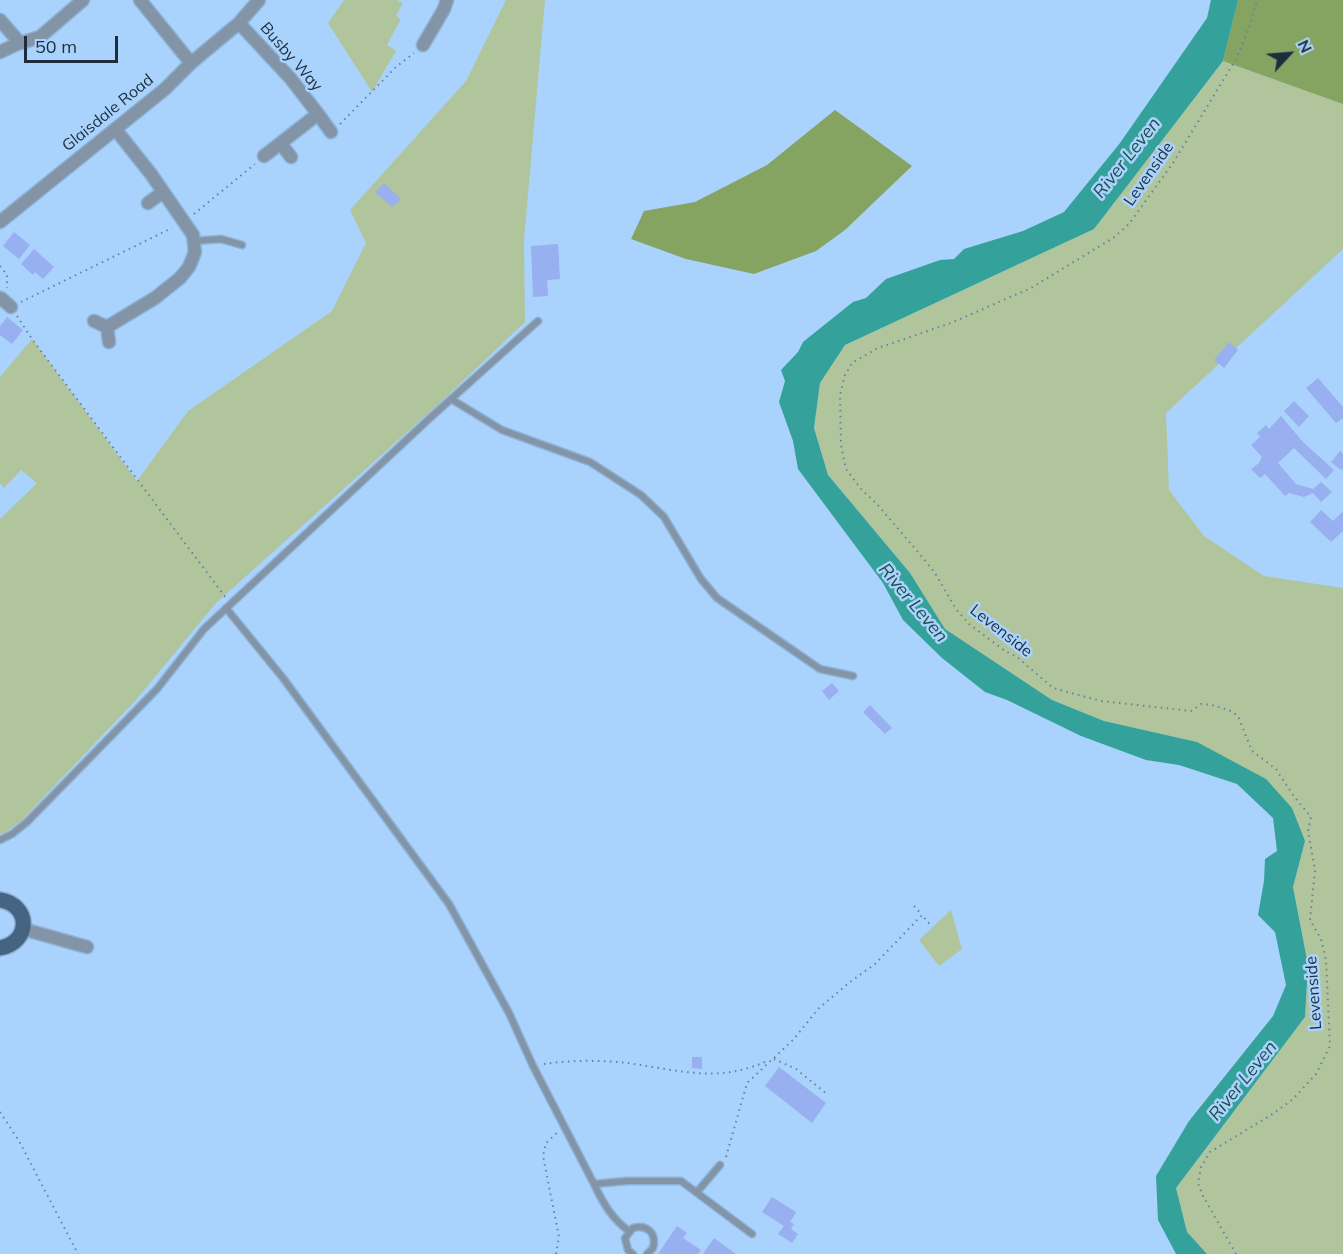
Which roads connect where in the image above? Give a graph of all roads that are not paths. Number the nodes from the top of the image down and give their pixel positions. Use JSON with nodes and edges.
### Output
{"nodes":[{"id":1,"x":83,"y":0,"type":"edge"},
{"id":2,"x":140,"y":0,"type":"edge"},
{"id":3,"x":259,"y":0,"type":"edge"},
{"id":4,"x":447,"y":0,"type":"edge"},
{"id":5,"x":0,"y":21,"type":"edge"},
{"id":6,"x":239,"y":23,"type":"junction"},
{"id":7,"x":416,"y":30,"type":"dead end"},
{"id":8,"x":20,"y":43,"type":"junction"},
{"id":9,"x":0,"y":52,"type":"edge"},
{"id":10,"x":191,"y":63,"type":"junction"},
{"id":11,"x":318,"y":114,"type":"junction"},
{"id":12,"x":116,"y":130,"type":"junction"},
{"id":13,"x":331,"y":132,"type":"road end"},
{"id":14,"x":281,"y":144,"type":"junction"},
{"id":15,"x":264,"y":156,"type":"road end"},
{"id":16,"x":291,"y":157,"type":"dead end"},
{"id":17,"x":163,"y":192,"type":"junction"},
{"id":18,"x":148,"y":203,"type":"dead end"},
{"id":19,"x":0,"y":222,"type":"edge"},
{"id":20,"x":194,"y":241,"type":"junction"},
{"id":21,"x":242,"y":245,"type":"dead end"},
{"id":22,"x":2,"y":295,"type":"edge"},
{"id":23,"x":11,"y":307,"type":"road end"},
{"id":24,"x":94,"y":321,"type":"dead end"},
{"id":25,"x":538,"y":321,"type":"dead end"},
{"id":26,"x":107,"y":327,"type":"junction"},
{"id":27,"x":109,"y":342,"type":"dead end"},
{"id":28,"x":451,"y":399,"type":"junction"},
{"id":29,"x":228,"y":606,"type":"junction"},
{"id":30,"x":852,"y":676,"type":"dead end"},
{"id":31,"x":0,"y":840,"type":"edge"},
{"id":32,"x":0,"y":900,"type":"edge"},
{"id":33,"x":23,"y":928,"type":"junction"},
{"id":34,"x":87,"y":947,"type":"dead end"},
{"id":35,"x":0,"y":948,"type":"edge"},
{"id":36,"x":720,"y":1165,"type":"road end"},
{"id":37,"x":594,"y":1185,"type":"junction"},
{"id":38,"x":697,"y":1192,"type":"junction"},
{"id":39,"x":629,"y":1231,"type":"junction"},
{"id":40,"x":752,"y":1234,"type":"dead end"},
{"id":41,"x":628,"y":1253,"type":"edge"},
{"id":42,"x":647,"y":1254,"type":"edge"}],
"edges":[{"from":1,"to":8,"type":"street"},
{"from":2,"to":10,"type":"street"},
{"from":3,"to":6,"type":"street","name":"Glaisdale Road"},
{"from":4,"to":7,"type":"street"},
{"from":5,"to":8,"type":"street"},
{"from":6,"to":10,"type":"street","name":"Glaisdale Road"},
{"from":6,"to":11,"type":"street","name":"Busby Way"},
{"from":8,"to":9,"type":"street"},
{"from":10,"to":12,"type":"street","name":"Glaisdale Road"},
{"from":11,"to":13,"type":"street","name":"Busby Way"},
{"from":11,"to":14,"type":"street","name":"Busby Way"},
{"from":12,"to":17,"type":"street"},
{"from":12,"to":19,"type":"street","name":"Glaisdale Road"},
{"from":14,"to":15,"type":"street","name":"Busby Way"},
{"from":14,"to":16,"type":"street"},
{"from":17,"to":18,"type":"street"},
{"from":17,"to":20,"type":"street"},
{"from":20,"to":21,"type":"lane"},
{"from":20,"to":26,"type":"street"},
{"from":22,"to":23,"type":"street"},
{"from":24,"to":26,"type":"street"},
{"from":25,"to":28,"type":"lane"},
{"from":26,"to":27,"type":"street"},
{"from":28,"to":29,"type":"lane"},
{"from":28,"to":30,"type":"lane"},
{"from":29,"to":31,"type":"lane"},
{"from":29,"to":37,"type":"lane"},
{"from":32,"to":33,"type":"main road"},
{"from":33,"to":34,"type":"street"},
{"from":33,"to":35,"type":"main road"},
{"from":36,"to":38,"type":"lane"},
{"from":37,"to":38,"type":"lane"},
{"from":37,"to":39,"type":"lane"},
{"from":38,"to":40,"type":"lane"},
{"from":39,"to":41,"type":"lane"},
{"from":39,"to":42,"type":"lane"}]}
